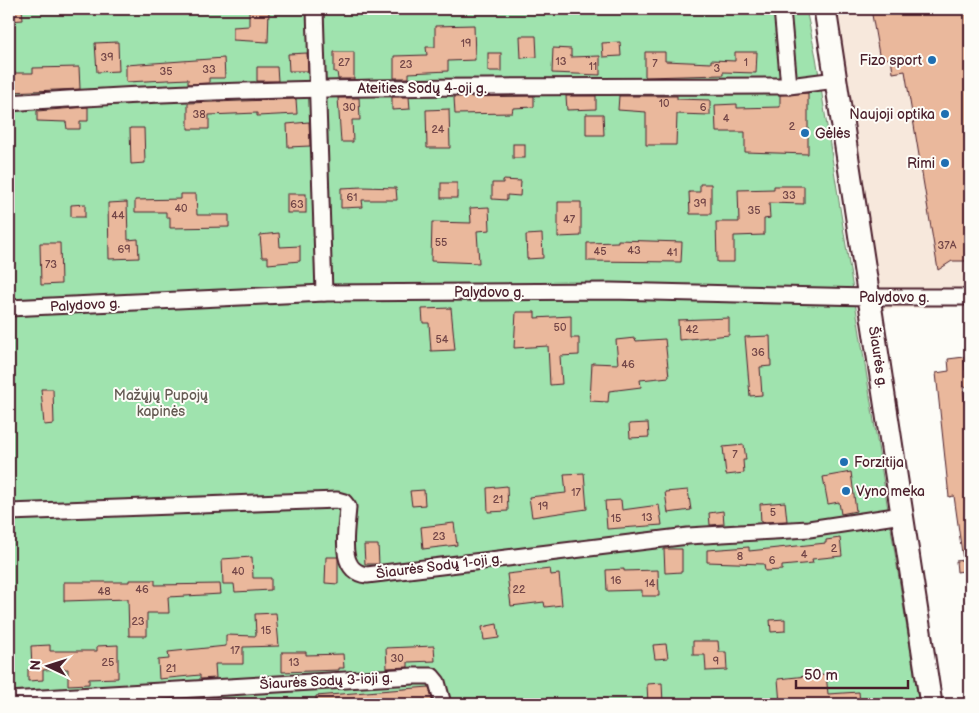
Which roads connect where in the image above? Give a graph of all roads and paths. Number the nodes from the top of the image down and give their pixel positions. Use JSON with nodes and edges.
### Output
{"nodes":[{"id":1,"x":315,"y":9,"type":"edge"},
{"id":2,"x":782,"y":9,"type":"edge"},
{"id":3,"x":825,"y":9,"type":"edge"},
{"id":4,"x":836,"y":80,"type":"junction"},
{"id":5,"x":789,"y":86,"type":"junction"},
{"id":6,"x":316,"y":88,"type":"junction"},
{"id":7,"x":9,"y":103,"type":"edge"},
{"id":8,"x":324,"y":293,"type":"junction"},
{"id":9,"x":869,"y":297,"type":"junction"},
{"id":10,"x":970,"y":297,"type":"edge"},
{"id":11,"x":9,"y":308,"type":"edge"},
{"id":12,"x":9,"y":512,"type":"edge"},
{"id":13,"x":902,"y":515,"type":"junction"},
{"id":14,"x":9,"y":700,"type":"edge"},
{"id":15,"x":443,"y":704,"type":"edge"},
{"id":16,"x":931,"y":704,"type":"edge"}],
"edges":[{"from":1,"to":6,"type":"street"},
{"from":2,"to":5,"type":"street"},
{"from":3,"to":4,"type":"main road","name":"Šiaurės g."},
{"from":4,"to":5,"type":"street","name":"Ateities Sodų 4-oji g."},
{"from":4,"to":9,"type":"main road","name":"Šiaurės g."},
{"from":5,"to":6,"type":"street","name":"Ateities Sodų 4-oji g."},
{"from":6,"to":7,"type":"street","name":"Ateities Sodų 4-oji g."},
{"from":6,"to":8,"type":"street"},
{"from":8,"to":9,"type":"street","name":"Palydovo g."},
{"from":8,"to":11,"type":"street","name":"Palydovo g."},
{"from":9,"to":10,"type":"street","name":"Palydovo g."},
{"from":9,"to":13,"type":"main road","name":"Šiaurės g."},
{"from":12,"to":13,"type":"street","name":"Šiaurės Sodų 1-oji g."},
{"from":13,"to":16,"type":"main road","name":"Šiaurės g."},
{"from":14,"to":15,"type":"street","name":"Šiaurės Sodų 3-ioji g."}]}
